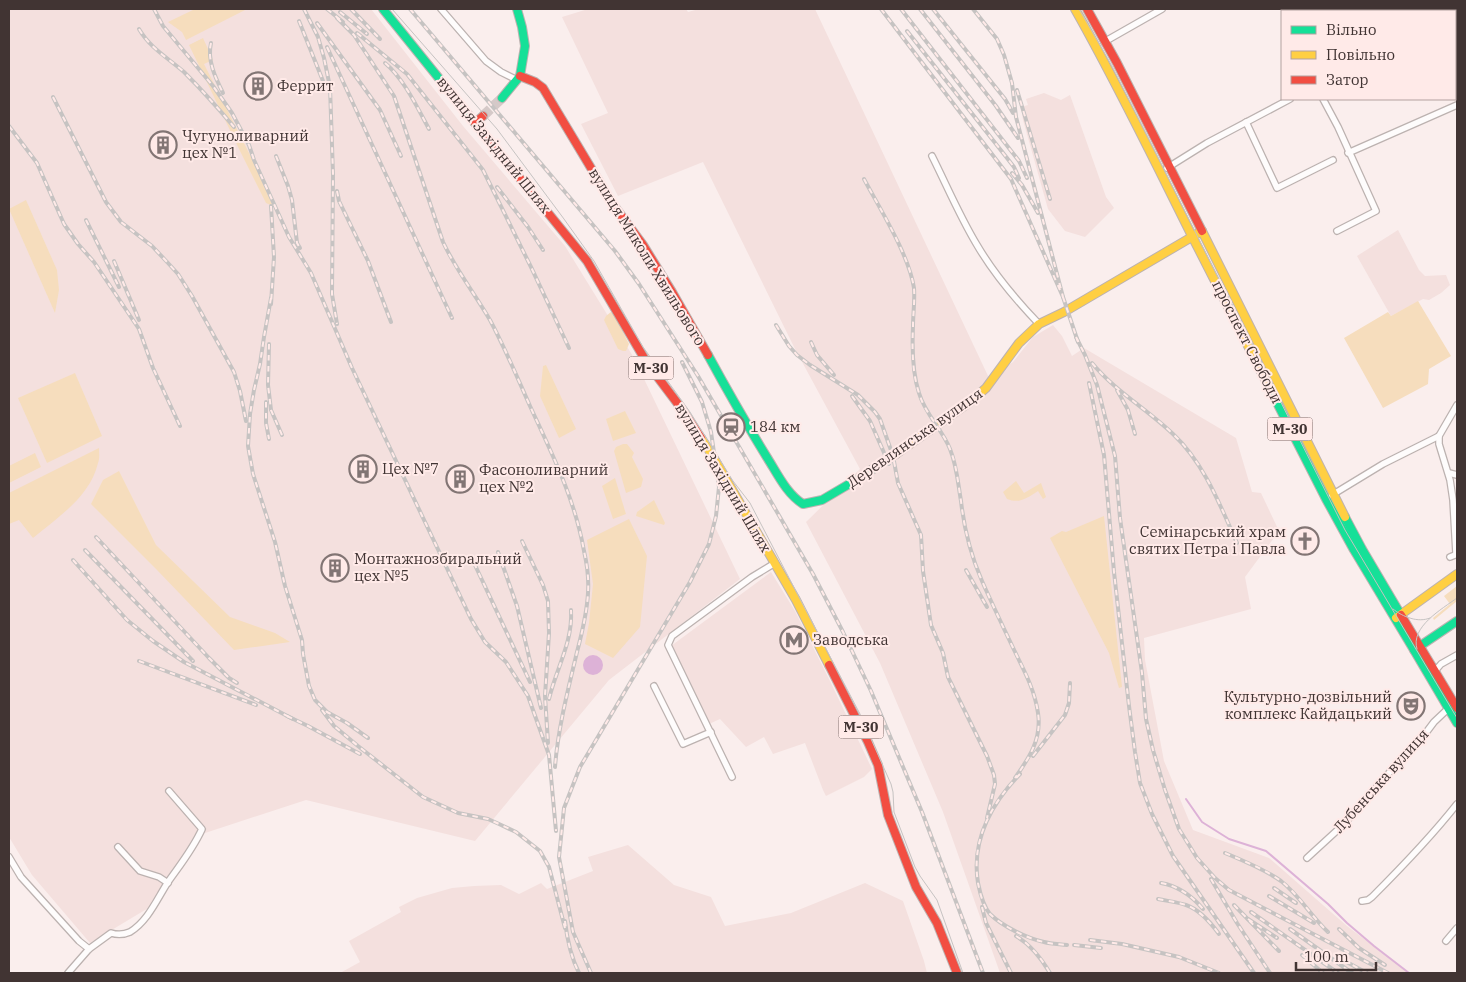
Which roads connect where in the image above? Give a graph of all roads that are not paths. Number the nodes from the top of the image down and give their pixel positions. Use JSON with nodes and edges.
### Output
{"nodes":[{"id":1,"x":383,"y":9,"type":"edge"},
{"id":2,"x":441,"y":9,"type":"edge"},
{"id":3,"x":518,"y":9,"type":"edge"},
{"id":4,"x":1075,"y":9,"type":"edge"},
{"id":5,"x":1087,"y":9,"type":"edge"},
{"id":6,"x":1162,"y":9,"type":"edge"},
{"id":7,"x":1105,"y":42,"type":"junction"},
{"id":8,"x":1096,"y":46,"type":"junction"},
{"id":9,"x":518,"y":78,"type":"junction"},
{"id":10,"x":502,"y":98,"type":"tunnel mouth"},
{"id":11,"x":1288,"y":100,"type":"edge"},
{"id":12,"x":1324,"y":100,"type":"edge"},
{"id":13,"x":1457,"y":105,"type":"edge"},
{"id":14,"x":484,"y":116,"type":"tunnel mouth"},
{"id":15,"x":1246,"y":122,"type":"junction"},
{"id":16,"x":475,"y":123,"type":"junction"},
{"id":17,"x":1348,"y":152,"type":"junction"},
{"id":18,"x":932,"y":156,"type":"dead end"},
{"id":19,"x":1334,"y":160,"type":"dead end"},
{"id":20,"x":1170,"y":166,"type":"junction"},
{"id":21,"x":1161,"y":172,"type":"junction"},
{"id":22,"x":1202,"y":231,"type":"junction"},
{"id":23,"x":1337,"y":231,"type":"dead end"},
{"id":24,"x":1192,"y":236,"type":"junction"},
{"id":25,"x":1039,"y":324,"type":"junction"},
{"id":26,"x":1457,"y":405,"type":"edge"},
{"id":27,"x":1439,"y":436,"type":"junction"},
{"id":28,"x":1449,"y":473,"type":"junction"},
{"id":29,"x":1457,"y":475,"type":"edge"},
{"id":30,"x":1329,"y":496,"type":"junction"},
{"id":31,"x":795,"y":499,"type":"joint"},
{"id":32,"x":1450,"y":558,"type":"dead end"},
{"id":33,"x":775,"y":563,"type":"junction"},
{"id":34,"x":1457,"y":574,"type":"edge"},
{"id":35,"x":1398,"y":616,"type":"junction"},
{"id":36,"x":1457,"y":621,"type":"edge"},
{"id":37,"x":1417,"y":648,"type":"junction"},
{"id":38,"x":1457,"y":656,"type":"edge"},
{"id":39,"x":1436,"y":671,"type":"junction"},
{"id":40,"x":654,"y":686,"type":"dead end"},
{"id":41,"x":1453,"y":706,"type":"edge"},
{"id":42,"x":1457,"y":723,"type":"edge"},
{"id":43,"x":711,"y":732,"type":"junction"},
{"id":44,"x":732,"y":777,"type":"dead end"},
{"id":45,"x":169,"y":791,"type":"dead end"},
{"id":46,"x":1457,"y":804,"type":"edge"},
{"id":47,"x":118,"y":847,"type":"dead end"},
{"id":48,"x":9,"y":857,"type":"edge"},
{"id":49,"x":1307,"y":858,"type":"dead end"},
{"id":50,"x":168,"y":883,"type":"junction"},
{"id":51,"x":1362,"y":901,"type":"dead end"},
{"id":52,"x":1457,"y":928,"type":"edge"},
{"id":53,"x":1446,"y":941,"type":"dead end"},
{"id":54,"x":89,"y":950,"type":"junction"},
{"id":55,"x":68,"y":973,"type":"edge"},
{"id":56,"x":957,"y":973,"type":"edge"}],
"edges":[{"from":1,"to":16,"type":"main road","name":"вулиця Західний Шлях"},
{"from":2,"to":9,"type":"street","name":"вулиця Миколи Хвильового"},
{"from":3,"to":9,"type":"main road"},
{"from":4,"to":8,"type":"main road","name":"проспект Свободи","number":"М-30"},
{"from":5,"to":7,"type":"main road","name":"проспект Свободи","number":"М-30"},
{"from":6,"to":7,"type":"street"},
{"from":7,"to":8,"type":"street"},
{"from":7,"to":20,"type":"main road","name":"проспект Свободи","number":"М-30"},
{"from":8,"to":21,"type":"main road","name":"проспект Свободи","number":"М-30"},
{"from":9,"to":10,"type":"main road"},
{"from":9,"to":31,"type":"main road","name":"вулиця Миколи Хвильового"},
{"from":11,"to":15,"type":"street"},
{"from":12,"to":17,"type":"street"},
{"from":13,"to":17,"type":"street"},
{"from":14,"to":16,"type":"main road"},
{"from":15,"to":19,"type":"street"},
{"from":15,"to":20,"type":"street"},
{"from":16,"to":33,"type":"main road","name":"вулиця Західний Шлях","number":"М-30"},
{"from":17,"to":23,"type":"street"},
{"from":18,"to":25,"type":"street"},
{"from":20,"to":21,"type":"street"},
{"from":20,"to":22,"type":"main road","name":"проспект Свободи","number":"М-30"},
{"from":21,"to":24,"type":"main road","name":"проспект Свободи","number":"М-30"},
{"from":22,"to":24,"type":"main road","name":"Деревлянська вулиця"},
{"from":22,"to":30,"type":"main road","name":"проспект Свободи","number":"М-30"},
{"from":24,"to":25,"type":"main road","name":"Деревлянська вулиця"},
{"from":24,"to":30,"type":"main road","name":"проспект Свободи","number":"М-30"},
{"from":25,"to":31,"type":"main road","name":"Деревлянська вулиця"},
{"from":26,"to":27,"type":"street"},
{"from":27,"to":28,"type":"street"},
{"from":27,"to":30,"type":"street"},
{"from":28,"to":29,"type":"street"},
{"from":28,"to":32,"type":"street"},
{"from":30,"to":35,"type":"main road","name":"проспект Свободи","number":"М-30"},
{"from":33,"to":43,"type":"street"},
{"from":33,"to":56,"type":"main road","name":"вулиця Західний Шлях","number":"М-30"},
{"from":34,"to":35,"type":"main road"},
{"from":35,"to":37,"type":"main road","name":"проспект Свободи"},
{"from":36,"to":37,"type":"main road"},
{"from":37,"to":39,"type":"main road","name":"проспект Свободи"},
{"from":37,"to":41,"type":"main road","name":"проспект Свободи"},
{"from":38,"to":39,"type":"street"},
{"from":39,"to":41,"type":"main road","name":"проспект Свободи"},
{"from":40,"to":43,"type":"street"},
{"from":41,"to":42,"type":"main road","name":"проспект Свободи"},
{"from":41,"to":49,"type":"street","name":"Лубенська вулиця"},
{"from":43,"to":44,"type":"street"},
{"from":45,"to":50,"type":"street"},
{"from":46,"to":51,"type":"street"},
{"from":47,"to":50,"type":"street"},
{"from":48,"to":54,"type":"street"},
{"from":50,"to":54,"type":"street"},
{"from":52,"to":53,"type":"street"},
{"from":54,"to":55,"type":"street"}]}
